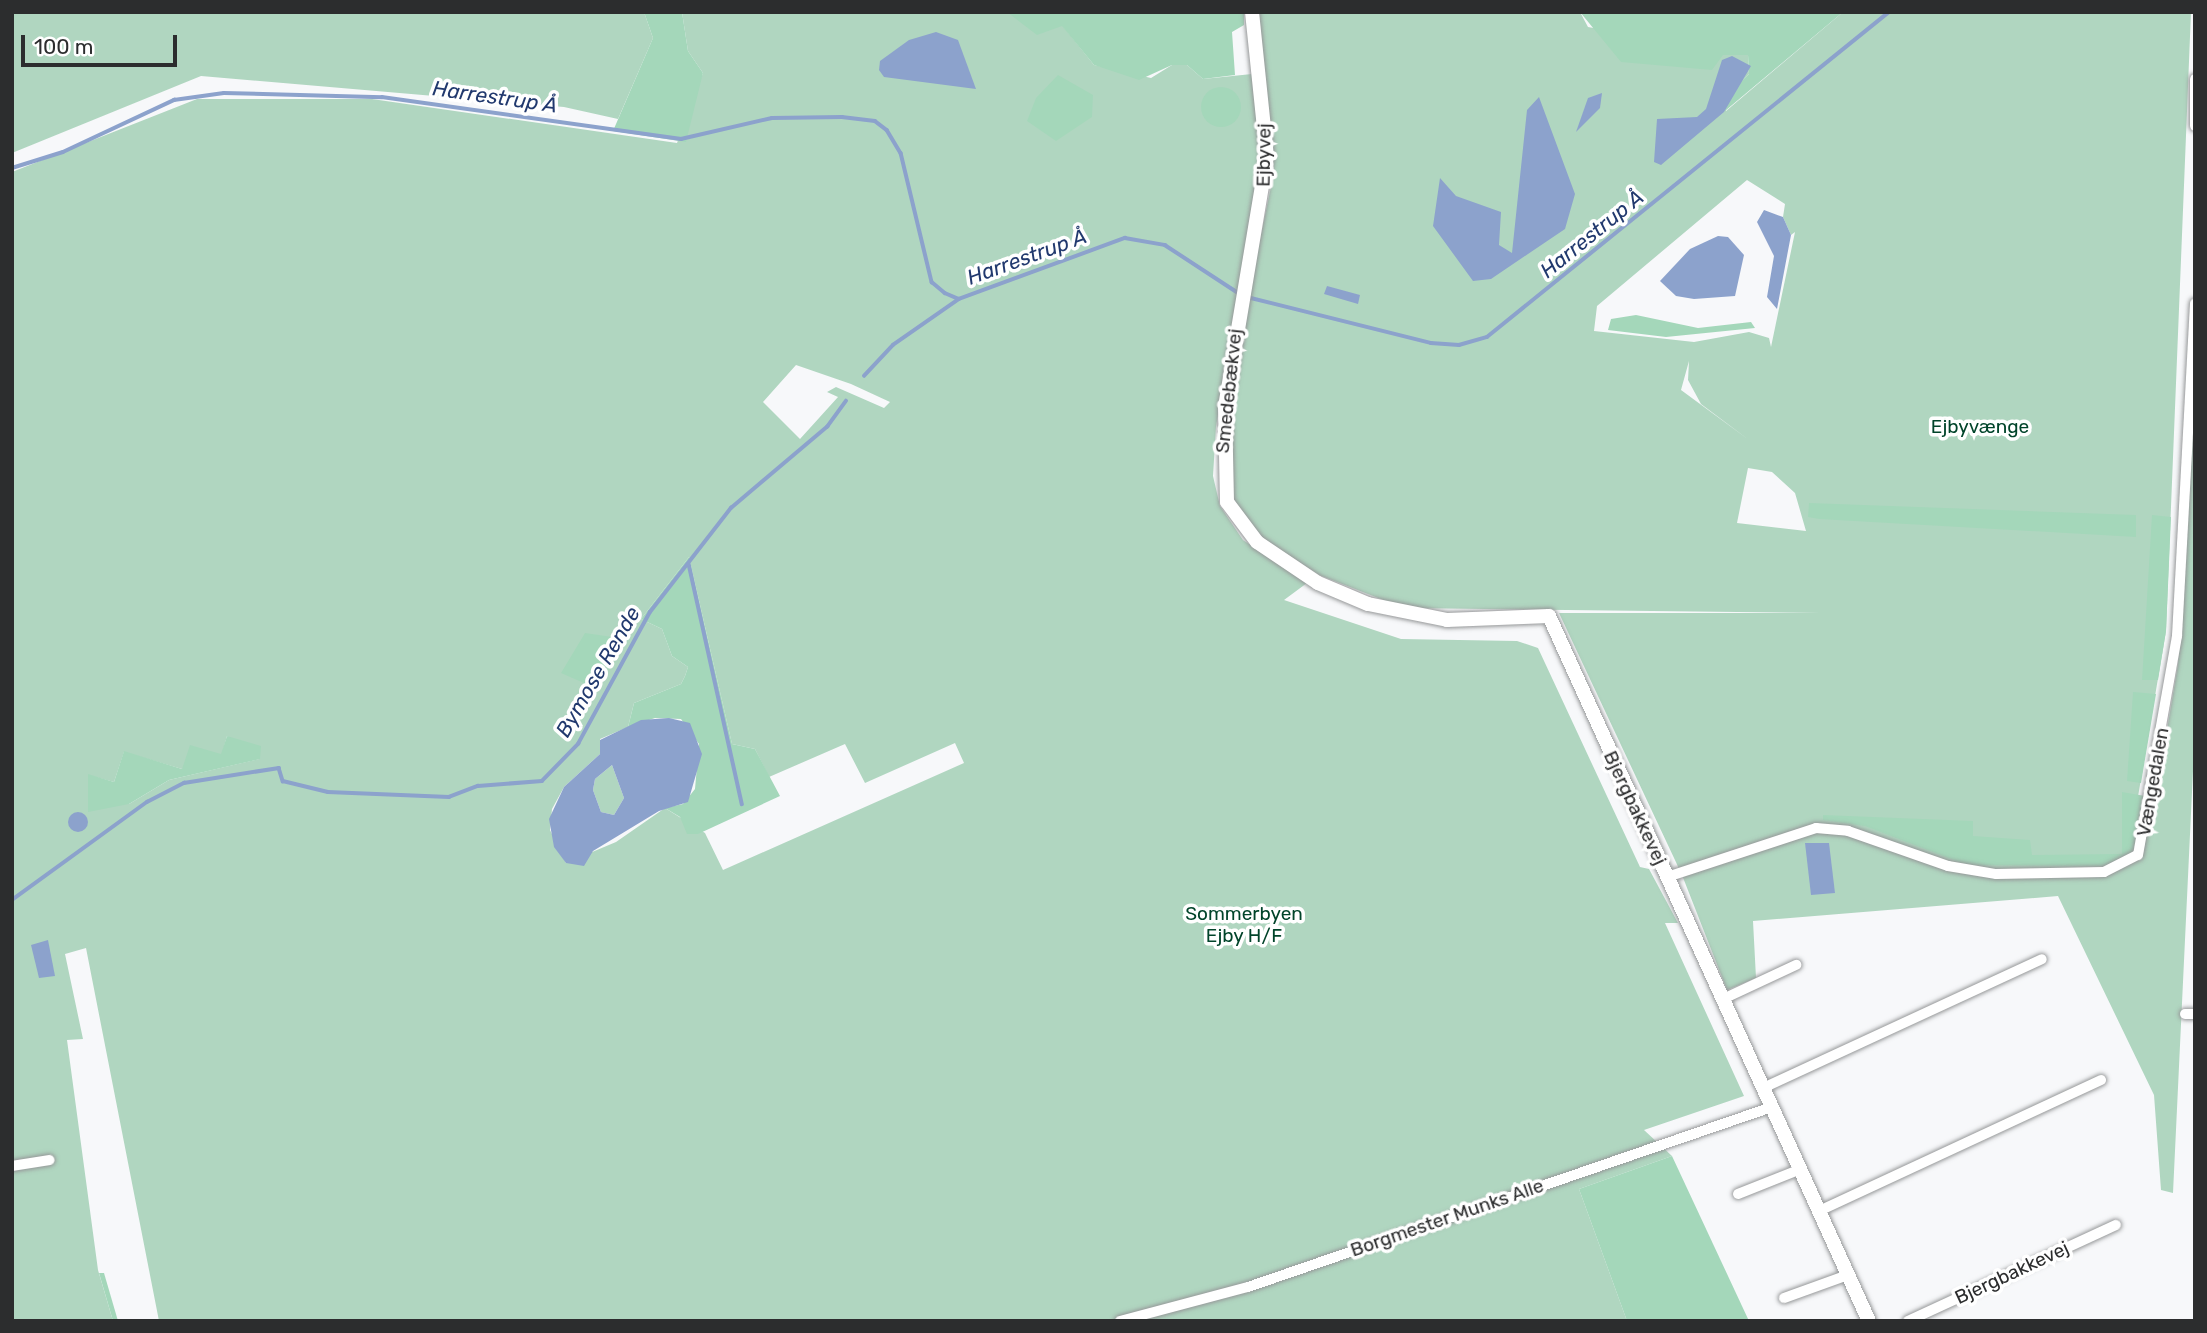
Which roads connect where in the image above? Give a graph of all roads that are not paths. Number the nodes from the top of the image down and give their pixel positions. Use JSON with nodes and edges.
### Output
{"nodes":[{"id":1,"x":1252,"y":12,"type":"edge"},
{"id":2,"x":2195,"y":79,"type":"edge"},
{"id":3,"x":2195,"y":126,"type":"edge"},
{"id":4,"x":1242,"y":296,"type":"joint"},
{"id":5,"x":2195,"y":303,"type":"edge"},
{"id":6,"x":1549,"y":616,"type":"joint"},
{"id":7,"x":1667,"y":877,"type":"junction"},
{"id":8,"x":2042,"y":959,"type":"dead end"},
{"id":9,"x":1796,"y":965,"type":"dead end"},
{"id":10,"x":1723,"y":999,"type":"junction"},
{"id":11,"x":2101,"y":1080,"type":"dead end"},
{"id":12,"x":1763,"y":1088,"type":"junction"},
{"id":13,"x":1772,"y":1107,"type":"junction"},
{"id":14,"x":50,"y":1160,"type":"dead end"},
{"id":15,"x":12,"y":1166,"type":"edge"},
{"id":16,"x":1801,"y":1169,"type":"junction"},
{"id":17,"x":1738,"y":1194,"type":"dead end"},
{"id":18,"x":1819,"y":1211,"type":"junction"},
{"id":19,"x":2116,"y":1225,"type":"dead end"},
{"id":20,"x":1848,"y":1275,"type":"junction"},
{"id":21,"x":1784,"y":1298,"type":"dead end"},
{"id":22,"x":1120,"y":1321,"type":"edge"},
{"id":23,"x":1869,"y":1321,"type":"edge"},
{"id":24,"x":1908,"y":1321,"type":"edge"}],
"edges":[{"from":1,"to":4,"type":"street","name":"Ejbyvej"},
{"from":2,"to":3,"type":"street"},
{"from":4,"to":6,"type":"street","name":"Smedebækvej"},
{"from":5,"to":7,"type":"street","name":"Vængedalen"},
{"from":6,"to":7,"type":"street","name":"Bjergbakkevej"},
{"from":7,"to":10,"type":"street","name":"Bjergbakkevej"},
{"from":8,"to":12,"type":"street"},
{"from":9,"to":10,"type":"street"},
{"from":10,"to":12,"type":"street","name":"Bjergbakkevej"},
{"from":11,"to":18,"type":"street"},
{"from":12,"to":13,"type":"street","name":"Bjergbakkevej"},
{"from":13,"to":16,"type":"street","name":"Bjergbakkevej"},
{"from":13,"to":22,"type":"street","name":"Borgmester Munks Alle"},
{"from":14,"to":15,"type":"street"},
{"from":16,"to":17,"type":"street"},
{"from":16,"to":18,"type":"street","name":"Bjergbakkevej"},
{"from":18,"to":20,"type":"street","name":"Bjergbakkevej"},
{"from":19,"to":24,"type":"street","name":"Bjergbakkevej"},
{"from":20,"to":21,"type":"street"},
{"from":20,"to":23,"type":"street","name":"Bjergbakkevej"}]}
